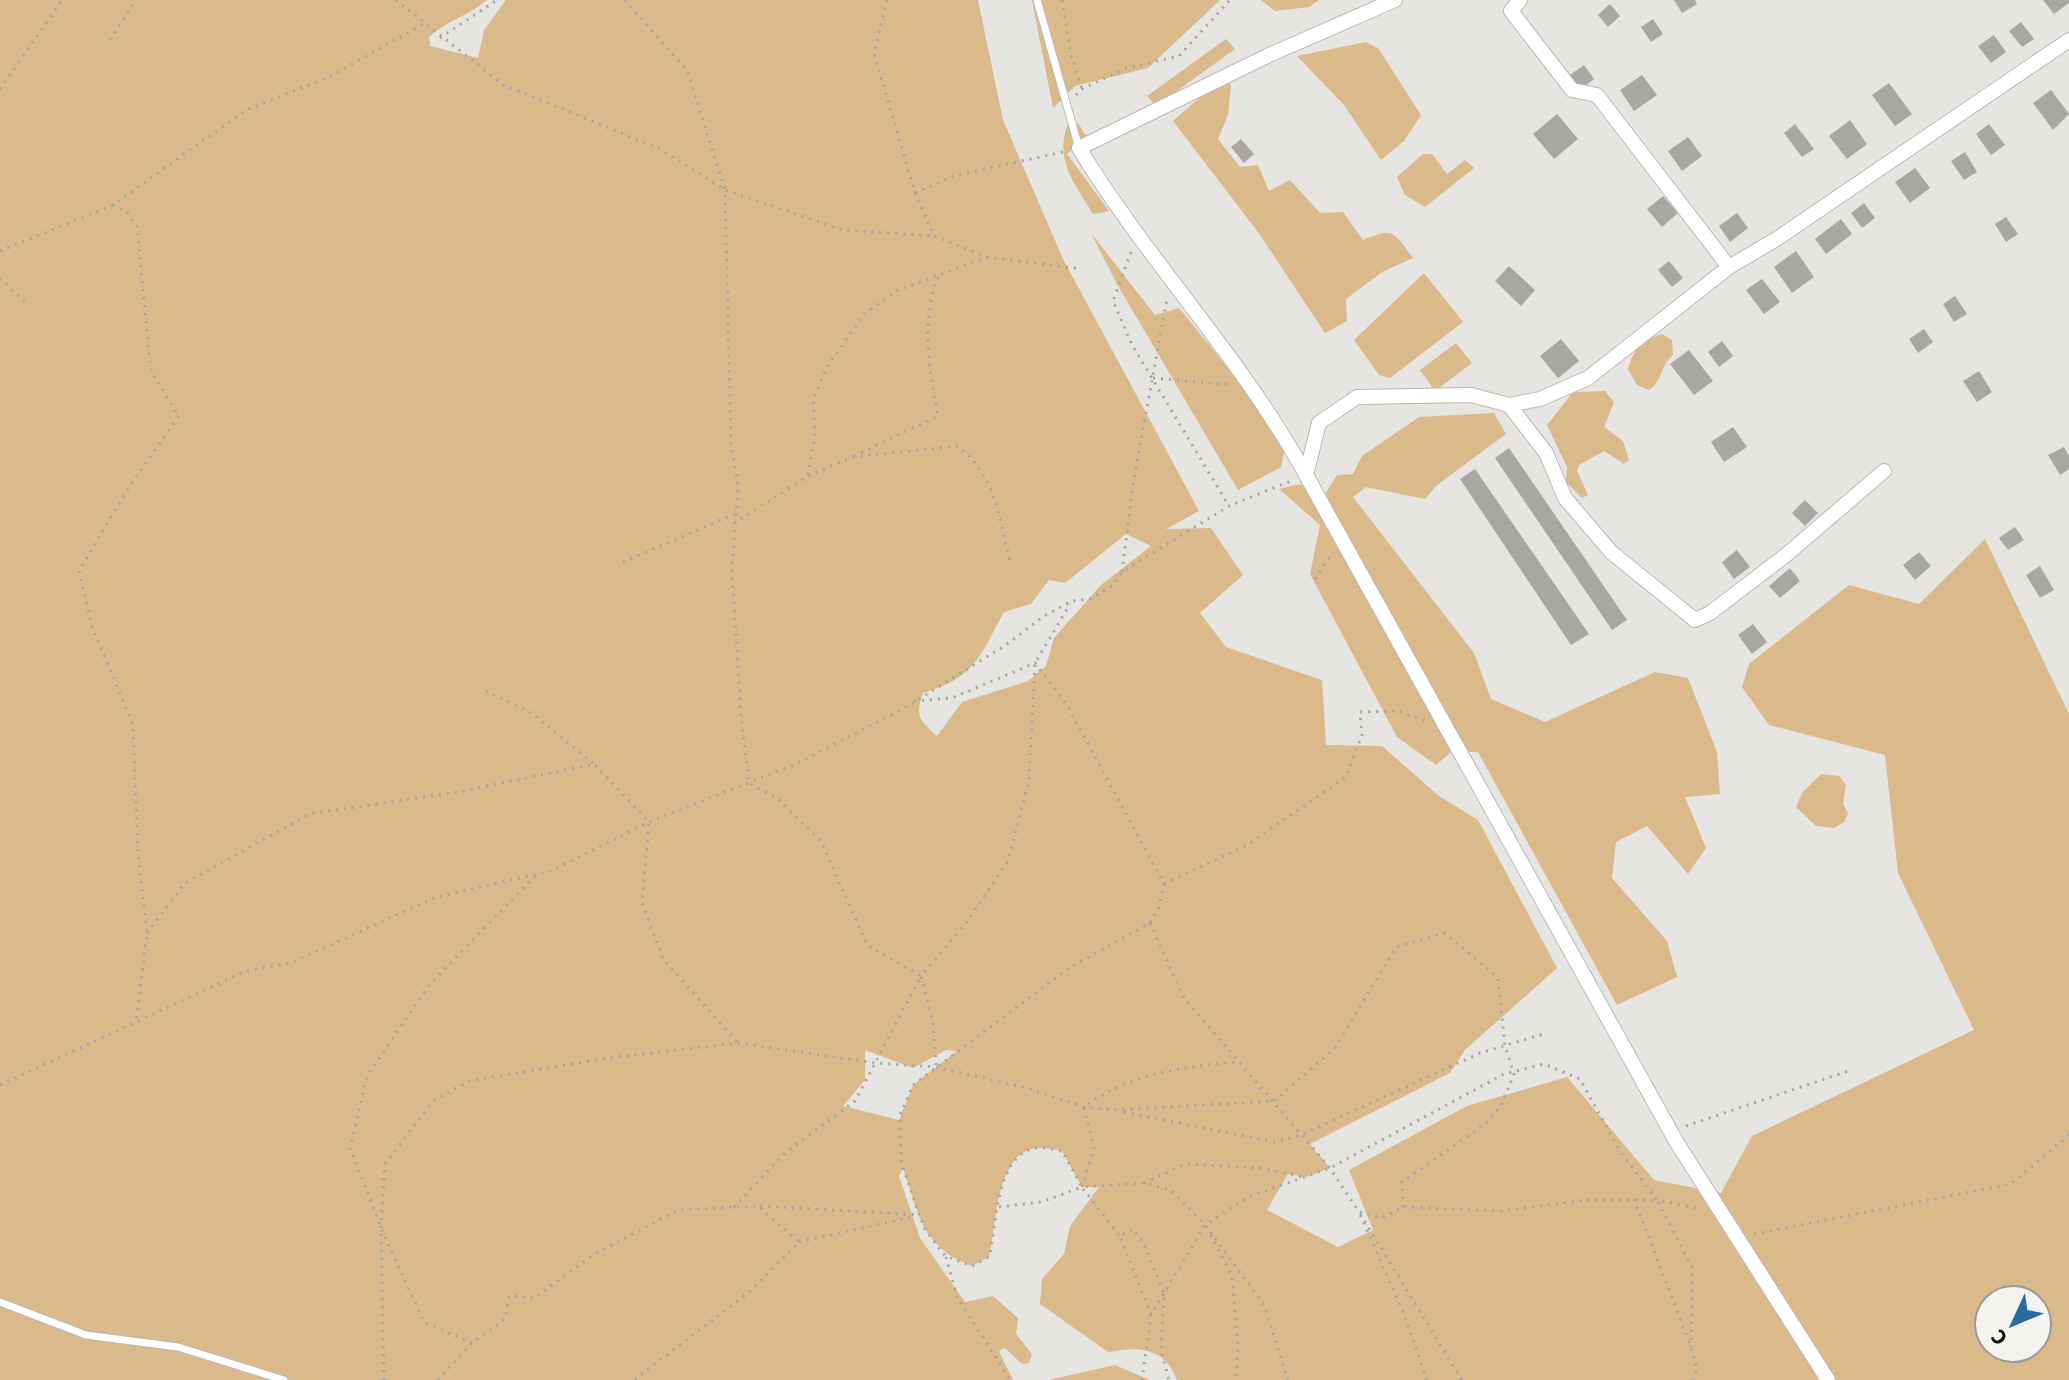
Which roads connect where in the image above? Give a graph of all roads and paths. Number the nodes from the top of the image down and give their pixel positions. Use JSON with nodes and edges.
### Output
{"nodes":[{"id":1,"x":62,"y":0,"type":"edge"},
{"id":2,"x":136,"y":0,"type":"edge"},
{"id":3,"x":396,"y":0,"type":"edge"},
{"id":4,"x":497,"y":0,"type":"edge"},
{"id":5,"x":625,"y":0,"type":"edge"},
{"id":6,"x":887,"y":0,"type":"edge"},
{"id":7,"x":1037,"y":0,"type":"edge"},
{"id":8,"x":1062,"y":0,"type":"edge"},
{"id":9,"x":1230,"y":0,"type":"edge"},
{"id":10,"x":1395,"y":0,"type":"edge"},
{"id":11,"x":1520,"y":0,"type":"edge"},
{"id":12,"x":423,"y":24,"type":"junction"},
{"id":13,"x":440,"y":38,"type":"junction"},
{"id":14,"x":110,"y":40,"type":"dead end"},
{"id":15,"x":2069,"y":40,"type":"edge"},
{"id":16,"x":0,"y":89,"type":"edge"},
{"id":17,"x":1079,"y":148,"type":"junction"},
{"id":18,"x":725,"y":190,"type":"junction"},
{"id":19,"x":915,"y":193,"type":"junction"},
{"id":20,"x":113,"y":205,"type":"junction"},
{"id":21,"x":934,"y":236,"type":"junction"},
{"id":22,"x":1137,"y":237,"type":"junction"},
{"id":23,"x":0,"y":251,"type":"edge"},
{"id":24,"x":987,"y":257,"type":"junction"},
{"id":25,"x":1729,"y":267,"type":"junction"},
{"id":26,"x":1081,"y":269,"type":"dead end"},
{"id":27,"x":939,"y":276,"type":"junction"},
{"id":28,"x":1170,"y":276,"type":"junction"},
{"id":29,"x":0,"y":278,"type":"edge"},
{"id":30,"x":28,"y":305,"type":"dead end"},
{"id":31,"x":1153,"y":378,"type":"junction"},
{"id":32,"x":1253,"y":387,"type":"junction"},
{"id":33,"x":1509,"y":405,"type":"junction"},
{"id":34,"x":852,"y":457,"type":"junction"},
{"id":35,"x":1884,"y":471,"type":"dead end"},
{"id":36,"x":1306,"y":475,"type":"junction"},
{"id":37,"x":808,"y":476,"type":"junction"},
{"id":38,"x":1229,"y":506,"type":"junction"},
{"id":39,"x":735,"y":514,"type":"junction"},
{"id":40,"x":734,"y":523,"type":"junction"},
{"id":41,"x":1342,"y":538,"type":"junction"},
{"id":42,"x":623,"y":562,"type":"dead end"},
{"id":43,"x":1010,"y":562,"type":"dead end"},
{"id":44,"x":1122,"y":572,"type":"junction"},
{"id":45,"x":1315,"y":579,"type":"dead end"},
{"id":46,"x":1072,"y":601,"type":"junction"},
{"id":47,"x":1035,"y":663,"type":"junction"},
{"id":48,"x":486,"y":691,"type":"dead end"},
{"id":49,"x":914,"y":701,"type":"junction"},
{"id":50,"x":1448,"y":729,"type":"junction"},
{"id":51,"x":594,"y":764,"type":"junction"},
{"id":52,"x":749,"y":783,"type":"junction"},
{"id":53,"x":649,"y":822,"type":"junction"},
{"id":54,"x":536,"y":875,"type":"junction"},
{"id":55,"x":1164,"y":884,"type":"junction"},
{"id":56,"x":1150,"y":923,"type":"junction"},
{"id":57,"x":147,"y":933,"type":"junction"},
{"id":58,"x":921,"y":976,"type":"junction"},
{"id":59,"x":136,"y":1023,"type":"junction"},
{"id":60,"x":1547,"y":1033,"type":"dead end"},
{"id":61,"x":738,"y":1043,"type":"junction"},
{"id":62,"x":1505,"y":1046,"type":"junction"},
{"id":63,"x":1235,"y":1062,"type":"junction"},
{"id":64,"x":875,"y":1063,"type":"junction"},
{"id":65,"x":936,"y":1067,"type":"junction"},
{"id":66,"x":1848,"y":1071,"type":"dead end"},
{"id":67,"x":1514,"y":1074,"type":"junction"},
{"id":68,"x":0,"y":1085,"type":"edge"},
{"id":69,"x":1274,"y":1101,"type":"junction"},
{"id":70,"x":1084,"y":1107,"type":"junction"},
{"id":71,"x":1113,"y":1110,"type":"junction"},
{"id":72,"x":1671,"y":1132,"type":"junction"},
{"id":73,"x":1301,"y":1135,"type":"junction"},
{"id":74,"x":2069,"y":1135,"type":"edge"},
{"id":75,"x":1330,"y":1168,"type":"junction"},
{"id":76,"x":1306,"y":1177,"type":"junction"},
{"id":77,"x":1144,"y":1183,"type":"junction"},
{"id":78,"x":1082,"y":1187,"type":"junction"},
{"id":79,"x":1634,"y":1199,"type":"junction"},
{"id":80,"x":1657,"y":1200,"type":"junction"},
{"id":81,"x":758,"y":1206,"type":"junction"},
{"id":82,"x":734,"y":1207,"type":"junction"},
{"id":83,"x":999,"y":1207,"type":"junction"},
{"id":84,"x":1403,"y":1207,"type":"junction"},
{"id":85,"x":1359,"y":1212,"type":"junction"},
{"id":86,"x":1719,"y":1213,"type":"junction"},
{"id":87,"x":920,"y":1215,"type":"junction"},
{"id":88,"x":1205,"y":1225,"type":"junction"},
{"id":89,"x":381,"y":1228,"type":"junction"},
{"id":90,"x":1120,"y":1236,"type":"junction"},
{"id":91,"x":1734,"y":1238,"type":"junction"},
{"id":92,"x":799,"y":1242,"type":"junction"},
{"id":93,"x":945,"y":1256,"type":"junction"},
{"id":94,"x":1164,"y":1293,"type":"junction"},
{"id":95,"x":0,"y":1302,"type":"edge"},
{"id":96,"x":1151,"y":1315,"type":"junction"},
{"id":97,"x":472,"y":1343,"type":"junction"},
{"id":98,"x":1691,"y":1347,"type":"junction"},
{"id":99,"x":284,"y":1380,"type":"edge"},
{"id":100,"x":384,"y":1380,"type":"edge"},
{"id":101,"x":438,"y":1380,"type":"edge"},
{"id":102,"x":634,"y":1380,"type":"edge"},
{"id":103,"x":1010,"y":1380,"type":"edge"},
{"id":104,"x":1142,"y":1380,"type":"edge"},
{"id":105,"x":1169,"y":1380,"type":"edge"},
{"id":106,"x":1236,"y":1380,"type":"edge"},
{"id":107,"x":1288,"y":1380,"type":"edge"},
{"id":108,"x":1427,"y":1380,"type":"edge"},
{"id":109,"x":1462,"y":1380,"type":"edge"},
{"id":110,"x":1693,"y":1380,"type":"edge"},
{"id":111,"x":1828,"y":1380,"type":"edge"}],
"edges":[{"from":1,"to":16,"type":"path"},
{"from":2,"to":14,"type":"path"},
{"from":3,"to":12,"type":"path"},
{"from":4,"to":13,"type":"path"},
{"from":5,"to":18,"type":"path"},
{"from":6,"to":19,"type":"path"},
{"from":7,"to":17,"type":"lane"},
{"from":8,"to":9,"type":"path"},
{"from":10,"to":17,"type":"street"},
{"from":11,"to":25,"type":"street"},
{"from":12,"to":13,"type":"path"},
{"from":12,"to":20,"type":"path"},
{"from":13,"to":18,"type":"path"},
{"from":15,"to":25,"type":"street"},
{"from":17,"to":19,"type":"path"},
{"from":17,"to":22,"type":"street"},
{"from":18,"to":21,"type":"path"},
{"from":18,"to":39,"type":"path"},
{"from":19,"to":21,"type":"path"},
{"from":20,"to":23,"type":"path"},
{"from":20,"to":57,"type":"path"},
{"from":21,"to":24,"type":"path"},
{"from":22,"to":28,"type":"street"},
{"from":22,"to":31,"type":"path"},
{"from":24,"to":26,"type":"path"},
{"from":24,"to":27,"type":"path"},
{"from":25,"to":33,"type":"street"},
{"from":27,"to":34,"type":"path"},
{"from":27,"to":37,"type":"path"},
{"from":28,"to":31,"type":"path"},
{"from":28,"to":32,"type":"street"},
{"from":29,"to":30,"type":"path"},
{"from":31,"to":32,"type":"path"},
{"from":31,"to":38,"type":"path"},
{"from":31,"to":44,"type":"path"},
{"from":32,"to":36,"type":"street"},
{"from":33,"to":35,"type":"street"},
{"from":33,"to":36,"type":"street"},
{"from":34,"to":37,"type":"path"},
{"from":34,"to":43,"type":"path"},
{"from":36,"to":38,"type":"path"},
{"from":36,"to":41,"type":"street"},
{"from":37,"to":40,"type":"path"},
{"from":38,"to":44,"type":"path"},
{"from":39,"to":40,"type":"path"},
{"from":39,"to":42,"type":"path"},
{"from":40,"to":52,"type":"path"},
{"from":41,"to":45,"type":"path"},
{"from":41,"to":50,"type":"street"},
{"from":44,"to":46,"type":"path"},
{"from":46,"to":47,"type":"path"},
{"from":46,"to":49,"type":"path"},
{"from":47,"to":49,"type":"path"},
{"from":47,"to":55,"type":"path"},
{"from":47,"to":58,"type":"path"},
{"from":48,"to":51,"type":"path"},
{"from":49,"to":52,"type":"path"},
{"from":50,"to":55,"type":"path"},
{"from":50,"to":72,"type":"street"},
{"from":51,"to":53,"type":"path"},
{"from":51,"to":57,"type":"path"},
{"from":52,"to":53,"type":"path"},
{"from":52,"to":58,"type":"path"},
{"from":53,"to":54,"type":"path"},
{"from":53,"to":61,"type":"path"},
{"from":54,"to":59,"type":"path"},
{"from":54,"to":89,"type":"path"},
{"from":55,"to":56,"type":"path"},
{"from":56,"to":63,"type":"path"},
{"from":56,"to":65,"type":"path"},
{"from":57,"to":59,"type":"path"},
{"from":58,"to":64,"type":"path"},
{"from":58,"to":65,"type":"path"},
{"from":59,"to":68,"type":"path"},
{"from":60,"to":62,"type":"path"},
{"from":61,"to":64,"type":"path"},
{"from":61,"to":89,"type":"path"},
{"from":62,"to":67,"type":"path"},
{"from":62,"to":69,"type":"path"},
{"from":62,"to":73,"type":"path"},
{"from":63,"to":69,"type":"path"},
{"from":63,"to":70,"type":"path"},
{"from":64,"to":65,"type":"path"},
{"from":64,"to":82,"type":"path"},
{"from":65,"to":70,"type":"path"},
{"from":65,"to":87,"type":"path"},
{"from":66,"to":72,"type":"path"},
{"from":67,"to":75,"type":"path"},
{"from":67,"to":80,"type":"path"},
{"from":67,"to":84,"type":"path"},
{"from":69,"to":71,"type":"path"},
{"from":69,"to":73,"type":"path"},
{"from":70,"to":71,"type":"path"},
{"from":70,"to":78,"type":"path"},
{"from":71,"to":73,"type":"path"},
{"from":72,"to":86,"type":"street"},
{"from":73,"to":75,"type":"path"},
{"from":74,"to":91,"type":"path"},
{"from":75,"to":76,"type":"path"},
{"from":75,"to":85,"type":"path"},
{"from":76,"to":77,"type":"path"},
{"from":76,"to":88,"type":"path"},
{"from":77,"to":78,"type":"path"},
{"from":77,"to":88,"type":"path"},
{"from":78,"to":83,"type":"path"},
{"from":78,"to":83,"type":"path"},
{"from":78,"to":90,"type":"path"},
{"from":79,"to":80,"type":"path"},
{"from":79,"to":84,"type":"path"},
{"from":79,"to":98,"type":"path"},
{"from":80,"to":86,"type":"path"},
{"from":80,"to":98,"type":"path"},
{"from":81,"to":82,"type":"path"},
{"from":81,"to":87,"type":"path"},
{"from":81,"to":92,"type":"path"},
{"from":82,"to":97,"type":"path"},
{"from":83,"to":93,"type":"path"},
{"from":84,"to":85,"type":"path"},
{"from":85,"to":108,"type":"path"},
{"from":85,"to":109,"type":"path"},
{"from":86,"to":91,"type":"street"},
{"from":87,"to":92,"type":"path"},
{"from":87,"to":93,"type":"path"},
{"from":88,"to":94,"type":"path"},
{"from":88,"to":106,"type":"path"},
{"from":88,"to":107,"type":"path"},
{"from":89,"to":97,"type":"path"},
{"from":89,"to":100,"type":"path"},
{"from":90,"to":94,"type":"path"},
{"from":90,"to":96,"type":"path"},
{"from":91,"to":111,"type":"street"},
{"from":92,"to":102,"type":"path"},
{"from":93,"to":103,"type":"path"},
{"from":94,"to":96,"type":"path"},
{"from":94,"to":105,"type":"path"},
{"from":95,"to":99,"type":"lane"},
{"from":96,"to":104,"type":"path"},
{"from":97,"to":101,"type":"path"},
{"from":98,"to":110,"type":"path"}]}
